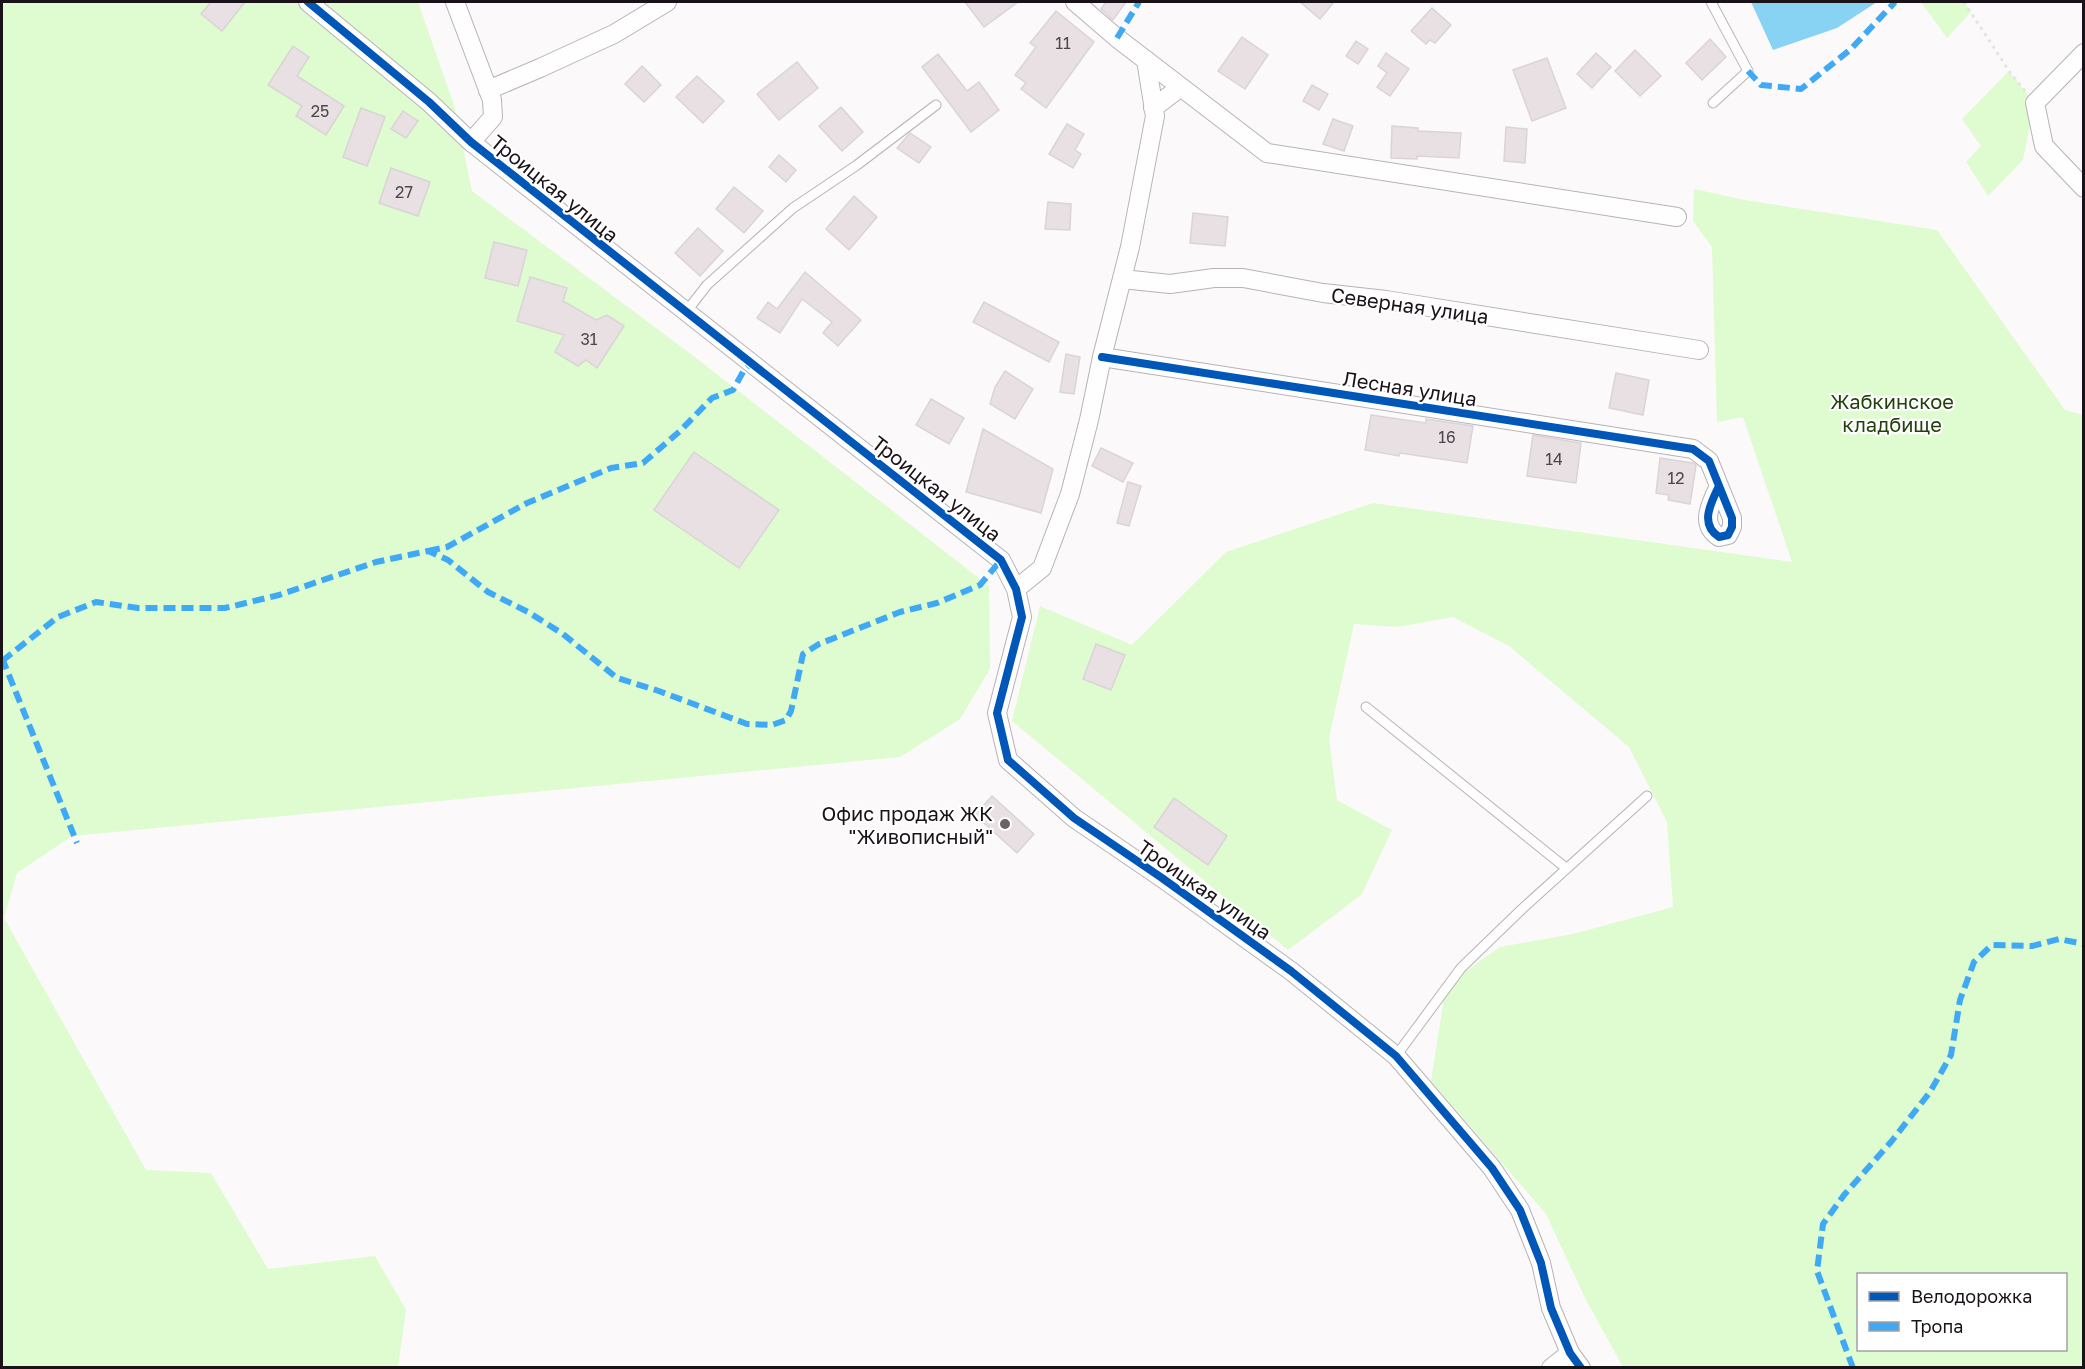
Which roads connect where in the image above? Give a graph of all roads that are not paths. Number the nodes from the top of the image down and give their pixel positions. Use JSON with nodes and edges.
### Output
{"nodes":[{"id":1,"x":308,"y":2,"type":"edge"},
{"id":2,"x":455,"y":2,"type":"edge"},
{"id":3,"x":667,"y":2,"type":"edge"},
{"id":4,"x":1075,"y":2,"type":"edge"},
{"id":5,"x":1711,"y":2,"type":"edge"},
{"id":6,"x":2084,"y":53,"type":"edge"},
{"id":7,"x":1146,"y":60,"type":"junction"},
{"id":8,"x":1181,"y":87,"type":"junction"},
{"id":9,"x":488,"y":90,"type":"junction"},
{"id":10,"x":1713,"y":103,"type":"dead end"},
{"id":11,"x":936,"y":105,"type":"dead end"},
{"id":12,"x":1153,"y":108,"type":"junction"},
{"id":13,"x":471,"y":142,"type":"junction"},
{"id":14,"x":2084,"y":189,"type":"edge"},
{"id":15,"x":1677,"y":217,"type":"dead end"},
{"id":16,"x":1122,"y":279,"type":"junction"},
{"id":17,"x":686,"y":312,"type":"junction"},
{"id":18,"x":1698,"y":350,"type":"dead end"},
{"id":19,"x":1102,"y":357,"type":"junction"},
{"id":20,"x":1719,"y":486,"type":"dead end"},
{"id":21,"x":1016,"y":589,"type":"junction"},
{"id":22,"x":1366,"y":708,"type":"dead end"},
{"id":23,"x":1647,"y":796,"type":"dead end"},
{"id":24,"x":1566,"y":868,"type":"junction"},
{"id":25,"x":1396,"y":1056,"type":"junction"},
{"id":26,"x":1575,"y":1360,"type":"edge"},
{"id":27,"x":1551,"y":1368,"type":"edge"}],
"edges":[{"from":1,"to":13,"type":"street","name":"Троицкая улица"},
{"from":2,"to":9,"type":"street"},
{"from":3,"to":9,"type":"street"},
{"from":4,"to":7,"type":"street"},
{"from":5,"to":10,"type":"lane"},
{"from":6,"to":14,"type":"street"},
{"from":7,"to":8,"type":"street"},
{"from":7,"to":12,"type":"street"},
{"from":8,"to":12,"type":"street"},
{"from":8,"to":15,"type":"street"},
{"from":9,"to":13,"type":"street"},
{"from":11,"to":17,"type":"lane"},
{"from":12,"to":16,"type":"street"},
{"from":13,"to":17,"type":"street","name":"Троицкая улица"},
{"from":16,"to":18,"type":"street","name":"Северная улица"},
{"from":16,"to":19,"type":"street"},
{"from":17,"to":21,"type":"street","name":"Троицкая улица"},
{"from":19,"to":20,"type":"street","name":"Лесная улица"},
{"from":19,"to":21,"type":"street"},
{"from":21,"to":25,"type":"street","name":"Троицкая улица"},
{"from":22,"to":24,"type":"lane"},
{"from":23,"to":24,"type":"lane"},
{"from":24,"to":25,"type":"lane"},
{"from":25,"to":26,"type":"street","name":"Троицкая улица"},
{"from":26,"to":27,"type":"street"}]}
